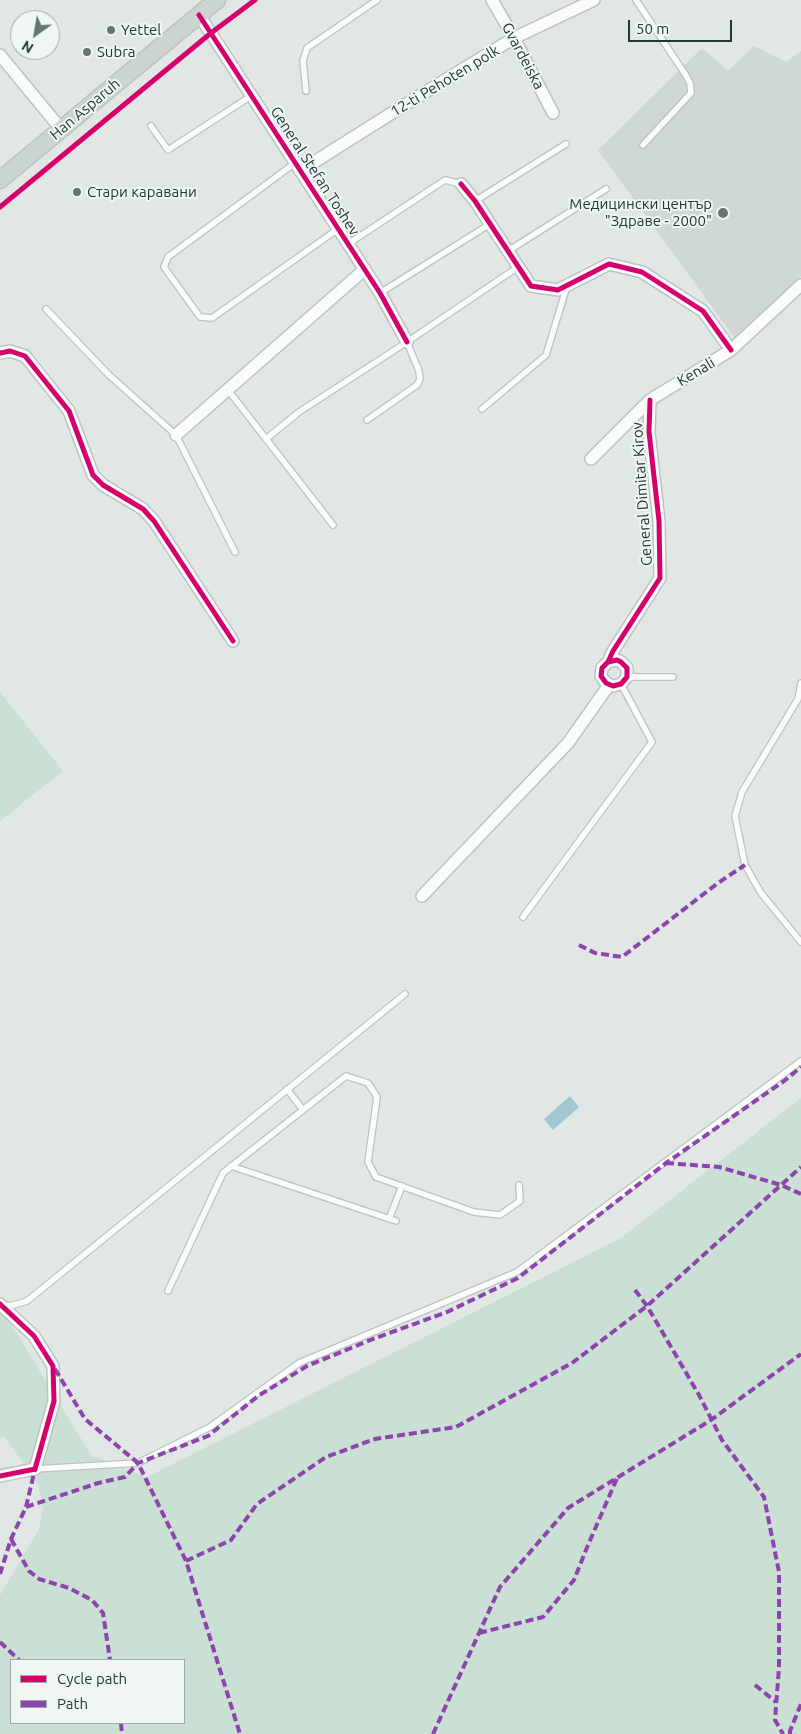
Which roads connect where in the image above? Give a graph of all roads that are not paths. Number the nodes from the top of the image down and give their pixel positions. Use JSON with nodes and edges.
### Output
{"nodes":[{"id":1,"x":217,"y":0,"type":"edge"},
{"id":2,"x":377,"y":0,"type":"edge"},
{"id":3,"x":492,"y":0,"type":"edge"},
{"id":4,"x":594,"y":0,"type":"edge"},
{"id":5,"x":636,"y":0,"type":"edge"},
{"id":6,"x":199,"y":15,"type":"junction"},
{"id":7,"x":514,"y":38,"type":"junction"},
{"id":8,"x":0,"y":55,"type":"edge"},
{"id":9,"x":306,"y":91,"type":"dead end"},
{"id":10,"x":251,"y":96,"type":"junction"},
{"id":11,"x":553,"y":113,"type":"dead end"},
{"id":12,"x":151,"y":126,"type":"dead end"},
{"id":13,"x":61,"y":129,"type":"junction"},
{"id":14,"x":566,"y":144,"type":"dead end"},
{"id":15,"x":643,"y":145,"type":"dead end"},
{"id":16,"x":298,"y":167,"type":"junction"},
{"id":17,"x":0,"y":180,"type":"edge"},
{"id":18,"x":462,"y":184,"type":"joint"},
{"id":19,"x":606,"y":189,"type":"dead end"},
{"id":20,"x":475,"y":201,"type":"junction"},
{"id":21,"x":490,"y":224,"type":"junction"},
{"id":22,"x":338,"y":229,"type":"junction"},
{"id":23,"x":348,"y":244,"type":"junction"},
{"id":24,"x":508,"y":251,"type":"junction"},
{"id":25,"x":518,"y":267,"type":"junction"},
{"id":26,"x":364,"y":270,"type":"junction"},
{"id":27,"x":801,"y":285,"type":"edge"},
{"id":28,"x":567,"y":286,"type":"junction"},
{"id":29,"x":380,"y":294,"type":"junction"},
{"id":30,"x":46,"y":310,"type":"dead end"},
{"id":31,"x":407,"y":342,"type":"junction"},
{"id":32,"x":731,"y":350,"type":"junction"},
{"id":33,"x":0,"y":353,"type":"edge"},
{"id":34,"x":228,"y":390,"type":"junction"},
{"id":35,"x":650,"y":400,"type":"junction"},
{"id":36,"x":482,"y":409,"type":"dead end"},
{"id":37,"x":367,"y":420,"type":"dead end"},
{"id":38,"x":176,"y":435,"type":"junction"},
{"id":39,"x":266,"y":439,"type":"junction"},
{"id":40,"x":591,"y":459,"type":"dead end"},
{"id":41,"x":333,"y":525,"type":"dead end"},
{"id":42,"x":235,"y":552,"type":"dead end"},
{"id":43,"x":234,"y":641,"type":"dead end"},
{"id":44,"x":620,"y":643,"type":"junction"},
{"id":45,"x":608,"y":662,"type":"junction"},
{"id":46,"x":624,"y":665,"type":"junction"},
{"id":47,"x":672,"y":677,"type":"dead end"},
{"id":48,"x":624,"y":680,"type":"junction"},
{"id":49,"x":801,"y":683,"type":"edge"},
{"id":50,"x":609,"y":685,"type":"junction"},
{"id":51,"x":422,"y":896,"type":"dead end"},
{"id":52,"x":522,"y":917,"type":"dead end"},
{"id":53,"x":801,"y":942,"type":"edge"},
{"id":54,"x":405,"y":994,"type":"dead end"},
{"id":55,"x":801,"y":1061,"type":"edge"},
{"id":56,"x":288,"y":1089,"type":"junction"},
{"id":57,"x":303,"y":1110,"type":"junction"},
{"id":58,"x":231,"y":1166,"type":"junction"},
{"id":59,"x":519,"y":1185,"type":"dead end"},
{"id":60,"x":402,"y":1186,"type":"junction"},
{"id":61,"x":168,"y":1291,"type":"dead end"},
{"id":62,"x":0,"y":1304,"type":"edge"},
{"id":63,"x":35,"y":1469,"type":"junction"},
{"id":64,"x":0,"y":1476,"type":"edge"}],
"edges":[{"from":1,"to":6,"type":"main road","name":"Han Asparuh"},
{"from":2,"to":9,"type":"lane"},
{"from":3,"to":7,"type":"street","name":"Gvardeiska"},
{"from":4,"to":7,"type":"street","name":"12-ti Pehoten polk"},
{"from":5,"to":15,"type":"lane"},
{"from":6,"to":10,"type":"street","name":"General Stefan Toshev"},
{"from":6,"to":13,"type":"main road","name":"Han Asparuh"},
{"from":7,"to":11,"type":"street","name":"Gvardeiska"},
{"from":7,"to":16,"type":"street","name":"12-ti Pehoten polk"},
{"from":8,"to":13,"type":"street"},
{"from":10,"to":12,"type":"lane"},
{"from":10,"to":16,"type":"street","name":"General Stefan Toshev"},
{"from":13,"to":17,"type":"main road","name":"Han Asparuh"},
{"from":14,"to":20,"type":"lane"},
{"from":16,"to":22,"type":"street","name":"General Stefan Toshev"},
{"from":16,"to":22,"type":"lane"},
{"from":18,"to":20,"type":"street"},
{"from":18,"to":23,"type":"lane"},
{"from":19,"to":24,"type":"lane"},
{"from":20,"to":21,"type":"street"},
{"from":21,"to":24,"type":"street"},
{"from":21,"to":29,"type":"lane"},
{"from":22,"to":23,"type":"street","name":"General Stefan Toshev"},
{"from":23,"to":26,"type":"street","name":"General Stefan Toshev"},
{"from":24,"to":25,"type":"street"},
{"from":25,"to":28,"type":"street"},
{"from":25,"to":31,"type":"lane"},
{"from":26,"to":29,"type":"street","name":"General Stefan Toshev"},
{"from":26,"to":34,"type":"street"},
{"from":27,"to":32,"type":"street","name":"Kenali"},
{"from":28,"to":32,"type":"street"},
{"from":28,"to":36,"type":"lane"},
{"from":29,"to":31,"type":"street","name":"General Stefan Toshev"},
{"from":30,"to":38,"type":"lane"},
{"from":31,"to":37,"type":"lane"},
{"from":31,"to":39,"type":"lane"},
{"from":32,"to":35,"type":"street","name":"Kenali"},
{"from":33,"to":43,"type":"street"},
{"from":34,"to":38,"type":"street"},
{"from":34,"to":39,"type":"lane"},
{"from":35,"to":40,"type":"street","name":"Kenali"},
{"from":35,"to":44,"type":"street","name":"General Dimitar Kirov"},
{"from":38,"to":42,"type":"lane"},
{"from":39,"to":41,"type":"lane"},
{"from":44,"to":45,"type":"street","name":"General Dimitar Kirov"},
{"from":44,"to":46,"type":"street"},
{"from":45,"to":46,"type":"street"},
{"from":45,"to":50,"type":"street"},
{"from":46,"to":48,"type":"street"},
{"from":47,"to":48,"type":"lane"},
{"from":48,"to":50,"type":"street"},
{"from":48,"to":52,"type":"lane"},
{"from":49,"to":53,"type":"lane"},
{"from":50,"to":51,"type":"street"},
{"from":54,"to":56,"type":"lane"},
{"from":55,"to":63,"type":"lane"},
{"from":56,"to":57,"type":"lane"},
{"from":56,"to":62,"type":"lane"},
{"from":57,"to":58,"type":"lane"},
{"from":57,"to":60,"type":"lane"},
{"from":58,"to":60,"type":"lane"},
{"from":58,"to":61,"type":"lane"},
{"from":59,"to":60,"type":"lane"},
{"from":62,"to":63,"type":"street"},
{"from":63,"to":64,"type":"street"}]}
